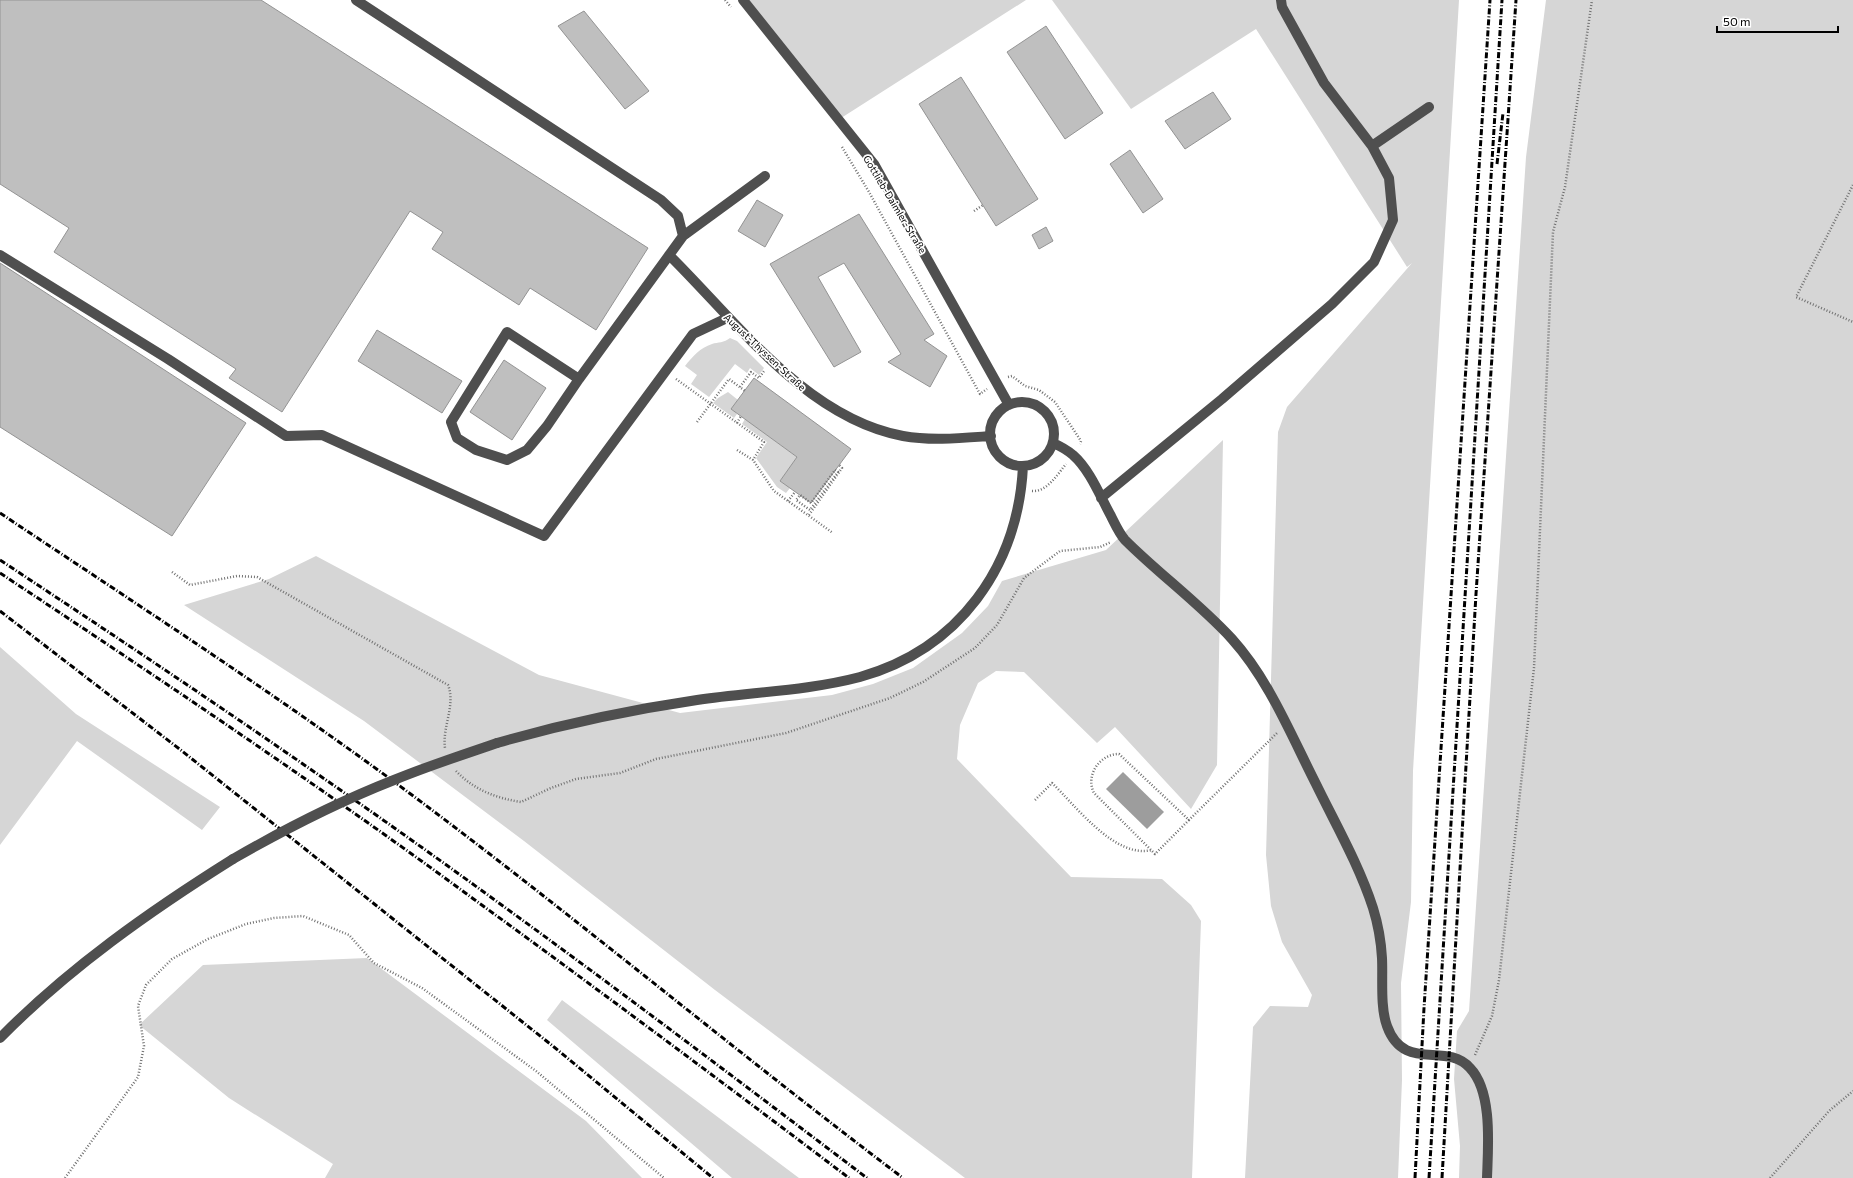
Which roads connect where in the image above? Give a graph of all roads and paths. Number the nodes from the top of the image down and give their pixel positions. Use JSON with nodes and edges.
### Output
{"nodes":[{"id":1,"x":356,"y":0,"type":"edge"},
{"id":2,"x":725,"y":0,"type":"edge"},
{"id":3,"x":743,"y":0,"type":"edge"},
{"id":4,"x":1281,"y":0,"type":"edge"},
{"id":5,"x":1592,"y":0,"type":"edge"},
{"id":6,"x":735,"y":12,"type":"dead end"},
{"id":7,"x":1429,"y":107,"type":"dead end"},
{"id":8,"x":838,"y":140,"type":"dead end"},
{"id":9,"x":1372,"y":146,"type":"junction"},
{"id":10,"x":765,"y":176,"type":"dead end"},
{"id":11,"x":1853,"y":185,"type":"edge"},
{"id":12,"x":983,"y":205,"type":"dead end"},
{"id":13,"x":974,"y":211,"type":"dead end"},
{"id":14,"x":683,"y":236,"type":"junction"},
{"id":15,"x":0,"y":255,"type":"edge"},
{"id":16,"x":669,"y":255,"type":"junction"},
{"id":17,"x":727,"y":318,"type":"junction"},
{"id":18,"x":1853,"y":322,"type":"edge"},
{"id":19,"x":773,"y":360,"type":"junction"},
{"id":20,"x":666,"y":372,"type":"junction"},
{"id":21,"x":579,"y":379,"type":"junction"},
{"id":22,"x":996,"y":382,"type":"junction"},
{"id":23,"x":740,"y":387,"type":"junction"},
{"id":24,"x":745,"y":391,"type":"dead end"},
{"id":25,"x":980,"y":394,"type":"dead end"},
{"id":26,"x":711,"y":404,"type":"junction"},
{"id":27,"x":1009,"y":405,"type":"junction"},
{"id":28,"x":741,"y":416,"type":"dead end"},
{"id":29,"x":697,"y":422,"type":"dead end"},
{"id":30,"x":737,"y":423,"type":"junction"},
{"id":31,"x":990,"y":436,"type":"junction"},
{"id":32,"x":1053,"y":443,"type":"junction"},
{"id":33,"x":737,"y":450,"type":"dead end"},
{"id":34,"x":1074,"y":455,"type":"junction"},
{"id":35,"x":752,"y":460,"type":"junction"},
{"id":36,"x":839,"y":465,"type":"dead end"},
{"id":37,"x":1023,"y":466,"type":"junction"},
{"id":38,"x":1022,"y":490,"type":"junction"},
{"id":39,"x":795,"y":492,"type":"dead end"},
{"id":40,"x":800,"y":495,"type":"joint"},
{"id":41,"x":1101,"y":498,"type":"junction"},
{"id":42,"x":788,"y":501,"type":"junction"},
{"id":43,"x":809,"y":515,"type":"junction"},
{"id":44,"x":833,"y":533,"type":"dead end"},
{"id":45,"x":1122,"y":537,"type":"junction"},
{"id":46,"x":172,"y":572,"type":"dead end"},
{"id":47,"x":1286,"y":724,"type":"junction"},
{"id":48,"x":446,"y":754,"type":"dead end"},
{"id":49,"x":454,"y":768,"type":"dead end"},
{"id":50,"x":1035,"y":800,"type":"dead end"},
{"id":51,"x":1189,"y":820,"type":"junction"},
{"id":52,"x":1152,"y":850,"type":"junction"},
{"id":53,"x":0,"y":1038,"type":"edge"},
{"id":54,"x":1470,"y":1067,"type":"junction"},
{"id":55,"x":1853,"y":1091,"type":"edge"},
{"id":56,"x":65,"y":1178,"type":"edge"},
{"id":57,"x":664,"y":1178,"type":"edge"},
{"id":58,"x":1486,"y":1178,"type":"edge"},
{"id":59,"x":1770,"y":1178,"type":"edge"}],
"edges":[{"from":1,"to":14,"type":"street"},
{"from":2,"to":6,"type":"path"},
{"from":3,"to":22,"type":"street","name":"Gottlieb-Daimler-Straße"},
{"from":4,"to":9,"type":"street"},
{"from":5,"to":54,"type":"path"},
{"from":7,"to":9,"type":"street"},
{"from":8,"to":25,"type":"path"},
{"from":9,"to":41,"type":"street"},
{"from":10,"to":14,"type":"street"},
{"from":11,"to":18,"type":"path"},
{"from":12,"to":13,"type":"path"},
{"from":14,"to":16,"type":"street"},
{"from":15,"to":20,"type":"street"},
{"from":16,"to":17,"type":"street","name":"August-Thyssen-Straße"},
{"from":16,"to":21,"type":"street"},
{"from":17,"to":19,"type":"street","name":"August-Thyssen-Straße"},
{"from":17,"to":20,"type":"street"},
{"from":19,"to":23,"type":"path"},
{"from":19,"to":31,"type":"street","name":"August-Thyssen-Straße"},
{"from":20,"to":26,"type":"path"},
{"from":21,"to":21,"type":"street"},
{"from":22,"to":27,"type":"street","name":"Gottlieb-Daimler-Straße"},
{"from":22,"to":34,"type":"path"},
{"from":23,"to":24,"type":"path"},
{"from":23,"to":26,"type":"path"},
{"from":26,"to":29,"type":"path"},
{"from":26,"to":30,"type":"path"},
{"from":27,"to":31,"type":"street"},
{"from":27,"to":32,"type":"street"},
{"from":28,"to":30,"type":"path"},
{"from":30,"to":35,"type":"path"},
{"from":31,"to":37,"type":"street"},
{"from":32,"to":34,"type":"street"},
{"from":32,"to":37,"type":"street"},
{"from":33,"to":35,"type":"path"},
{"from":34,"to":38,"type":"path"},
{"from":34,"to":41,"type":"street"},
{"from":35,"to":42,"type":"path"},
{"from":36,"to":43,"type":"path"},
{"from":37,"to":38,"type":"street"},
{"from":38,"to":53,"type":"street","bridge":true},
{"from":39,"to":42,"type":"path"},
{"from":40,"to":40,"type":"path"},
{"from":41,"to":45,"type":"street"},
{"from":42,"to":43,"type":"path"},
{"from":43,"to":44,"type":"path"},
{"from":45,"to":47,"type":"street"},
{"from":45,"to":49,"type":"path"},
{"from":46,"to":48,"type":"path"},
{"from":47,"to":51,"type":"path"},
{"from":47,"to":54,"type":"street"},
{"from":50,"to":52,"type":"path"},
{"from":51,"to":52,"type":"path"},
{"from":51,"to":52,"type":"path"},
{"from":54,"to":58,"type":"street"},
{"from":55,"to":59,"type":"path"},
{"from":56,"to":57,"type":"path"}]}
